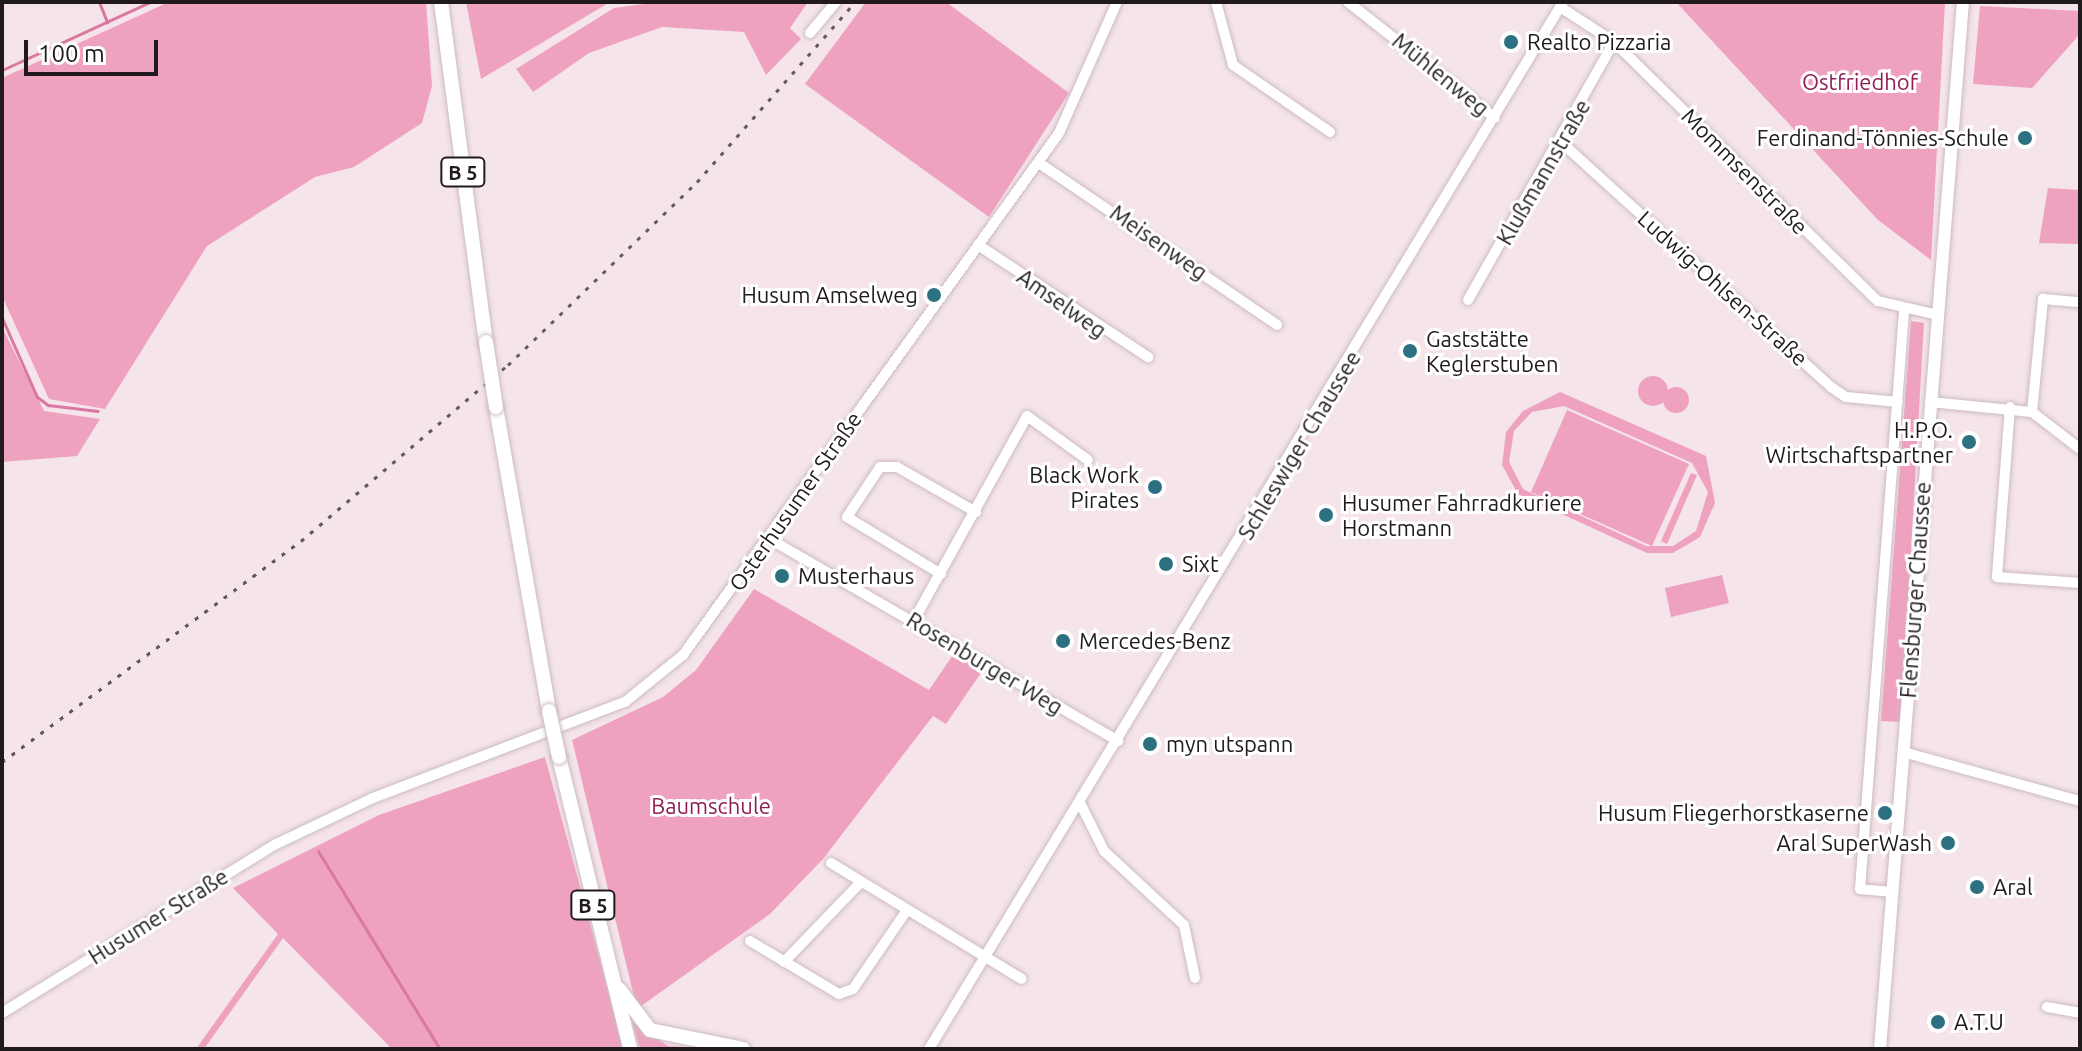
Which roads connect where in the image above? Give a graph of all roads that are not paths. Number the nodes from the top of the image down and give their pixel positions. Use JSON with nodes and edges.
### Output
{"nodes":[{"id":1,"x":441,"y":2,"type":"edge"},
{"id":2,"x":836,"y":2,"type":"edge"},
{"id":3,"x":1117,"y":2,"type":"edge"},
{"id":4,"x":1216,"y":2,"type":"edge"},
{"id":5,"x":1348,"y":2,"type":"edge"},
{"id":6,"x":1963,"y":2,"type":"edge"},
{"id":7,"x":1561,"y":4,"type":"edge"},
{"id":8,"x":1364,"y":6,"type":"edge"},
{"id":9,"x":810,"y":33,"type":"dead end"},
{"id":10,"x":1614,"y":42,"type":"junction"},
{"id":11,"x":1495,"y":118,"type":"junction"},
{"id":12,"x":1330,"y":132,"type":"dead end"},
{"id":13,"x":1562,"y":143,"type":"junction"},
{"id":14,"x":1039,"y":163,"type":"junction"},
{"id":15,"x":978,"y":245,"type":"junction"},
{"id":16,"x":1468,"y":300,"type":"dead end"},
{"id":17,"x":2080,"y":302,"type":"edge"},
{"id":18,"x":1904,"y":312,"type":"junction"},
{"id":19,"x":1938,"y":315,"type":"junction"},
{"id":20,"x":1277,"y":325,"type":"dead end"},
{"id":21,"x":1148,"y":357,"type":"dead end"},
{"id":22,"x":1898,"y":402,"type":"junction"},
{"id":23,"x":1930,"y":402,"type":"junction"},
{"id":24,"x":2010,"y":407,"type":"junction"},
{"id":25,"x":2032,"y":412,"type":"junction"},
{"id":26,"x":2080,"y":449,"type":"edge"},
{"id":27,"x":1088,"y":460,"type":"dead end"},
{"id":28,"x":976,"y":512,"type":"junction"},
{"id":29,"x":768,"y":538,"type":"junction"},
{"id":30,"x":941,"y":574,"type":"junction"},
{"id":31,"x":2080,"y":583,"type":"edge"},
{"id":32,"x":914,"y":620,"type":"junction"},
{"id":33,"x":1118,"y":741,"type":"junction"},
{"id":34,"x":1903,"y":752,"type":"junction"},
{"id":35,"x":2080,"y":801,"type":"edge"},
{"id":36,"x":1080,"y":803,"type":"junction"},
{"id":37,"x":317,"y":823,"type":"joint"},
{"id":38,"x":831,"y":863,"type":"dead end"},
{"id":39,"x":861,"y":882,"type":"junction"},
{"id":40,"x":1893,"y":892,"type":"junction"},
{"id":41,"x":907,"y":910,"type":"junction"},
{"id":42,"x":750,"y":941,"type":"dead end"},
{"id":43,"x":985,"y":957,"type":"junction"},
{"id":44,"x":784,"y":962,"type":"junction"},
{"id":45,"x":609,"y":969,"type":"junction"},
{"id":46,"x":1195,"y":978,"type":"dead end"},
{"id":47,"x":1022,"y":979,"type":"dead end"},
{"id":48,"x":2047,"y":1007,"type":"dead end"},
{"id":49,"x":2,"y":1013,"type":"edge"},
{"id":50,"x":2080,"y":1013,"type":"edge"},
{"id":51,"x":713,"y":1046,"type":"edge"},
{"id":52,"x":630,"y":1049,"type":"edge"},
{"id":53,"x":743,"y":1049,"type":"edge"},
{"id":54,"x":929,"y":1049,"type":"edge"},
{"id":55,"x":1880,"y":1049,"type":"edge"}],
"edges":[{"from":1,"to":45,"type":"highway","number":"B 5","bridge":true},
{"from":2,"to":9,"type":"street"},
{"from":3,"to":14,"type":"street","name":"Osterhusumer Straße"},
{"from":4,"to":12,"type":"street"},
{"from":5,"to":8,"type":"street","name":"Mühlenweg"},
{"from":6,"to":19,"type":"main road","name":"Flensburger Chaussee"},
{"from":7,"to":10,"type":"street","name":"Mommsenstraße"},
{"from":7,"to":11,"type":"street","name":"Schleswiger Chaussee"},
{"from":8,"to":11,"type":"street","name":"Mühlenweg"},
{"from":10,"to":13,"type":"street","name":"Klußmannstraße"},
{"from":10,"to":18,"type":"street","name":"Mommsenstraße"},
{"from":11,"to":33,"type":"street","name":"Schleswiger Chaussee"},
{"from":13,"to":16,"type":"street","name":"Klußmannstraße"},
{"from":13,"to":22,"type":"street","name":"Ludwig-Ohlsen-Straße"},
{"from":14,"to":15,"type":"street","name":"Osterhusumer Straße"},
{"from":14,"to":20,"type":"street","name":"Meisenweg"},
{"from":15,"to":21,"type":"street","name":"Amselweg"},
{"from":15,"to":29,"type":"street","name":"Osterhusumer Straße"},
{"from":17,"to":25,"type":"street"},
{"from":18,"to":19,"type":"street","name":"Mommsenstraße"},
{"from":18,"to":22,"type":"street","name":"Flensburger Chaussee"},
{"from":19,"to":23,"type":"main road","name":"Flensburger Chaussee"},
{"from":22,"to":40,"type":"street","name":"Flensburger Chaussee"},
{"from":23,"to":24,"type":"street"},
{"from":23,"to":34,"type":"main road","name":"Flensburger Chaussee"},
{"from":24,"to":25,"type":"street"},
{"from":24,"to":31,"type":"street"},
{"from":25,"to":26,"type":"street"},
{"from":27,"to":28,"type":"street"},
{"from":28,"to":30,"type":"street"},
{"from":28,"to":30,"type":"street"},
{"from":29,"to":32,"type":"street","name":"Rosenburger Weg"},
{"from":29,"to":37,"type":"street","name":"Osterhusumer Straße"},
{"from":30,"to":32,"type":"street"},
{"from":32,"to":33,"type":"street","name":"Rosenburger Weg"},
{"from":33,"to":36,"type":"street","name":"Schleswiger Chaussee"},
{"from":34,"to":35,"type":"street"},
{"from":34,"to":40,"type":"main road","name":"Flensburger Chaussee"},
{"from":36,"to":43,"type":"street","name":"Schleswiger Chaussee"},
{"from":36,"to":46,"type":"street"},
{"from":37,"to":49,"type":"street","name":"Husumer Straße"},
{"from":38,"to":39,"type":"street"},
{"from":39,"to":41,"type":"street"},
{"from":39,"to":44,"type":"street"},
{"from":40,"to":55,"type":"main road","name":"Flensburger Chaussee"},
{"from":41,"to":43,"type":"street"},
{"from":41,"to":44,"type":"street"},
{"from":42,"to":44,"type":"street"},
{"from":43,"to":47,"type":"street"},
{"from":43,"to":54,"type":"street","name":"Schleswiger Chaussee"},
{"from":45,"to":51,"type":"highway"},
{"from":45,"to":52,"type":"highway","number":"B 5"},
{"from":48,"to":50,"type":"street"},
{"from":51,"to":53,"type":"highway"}]}
